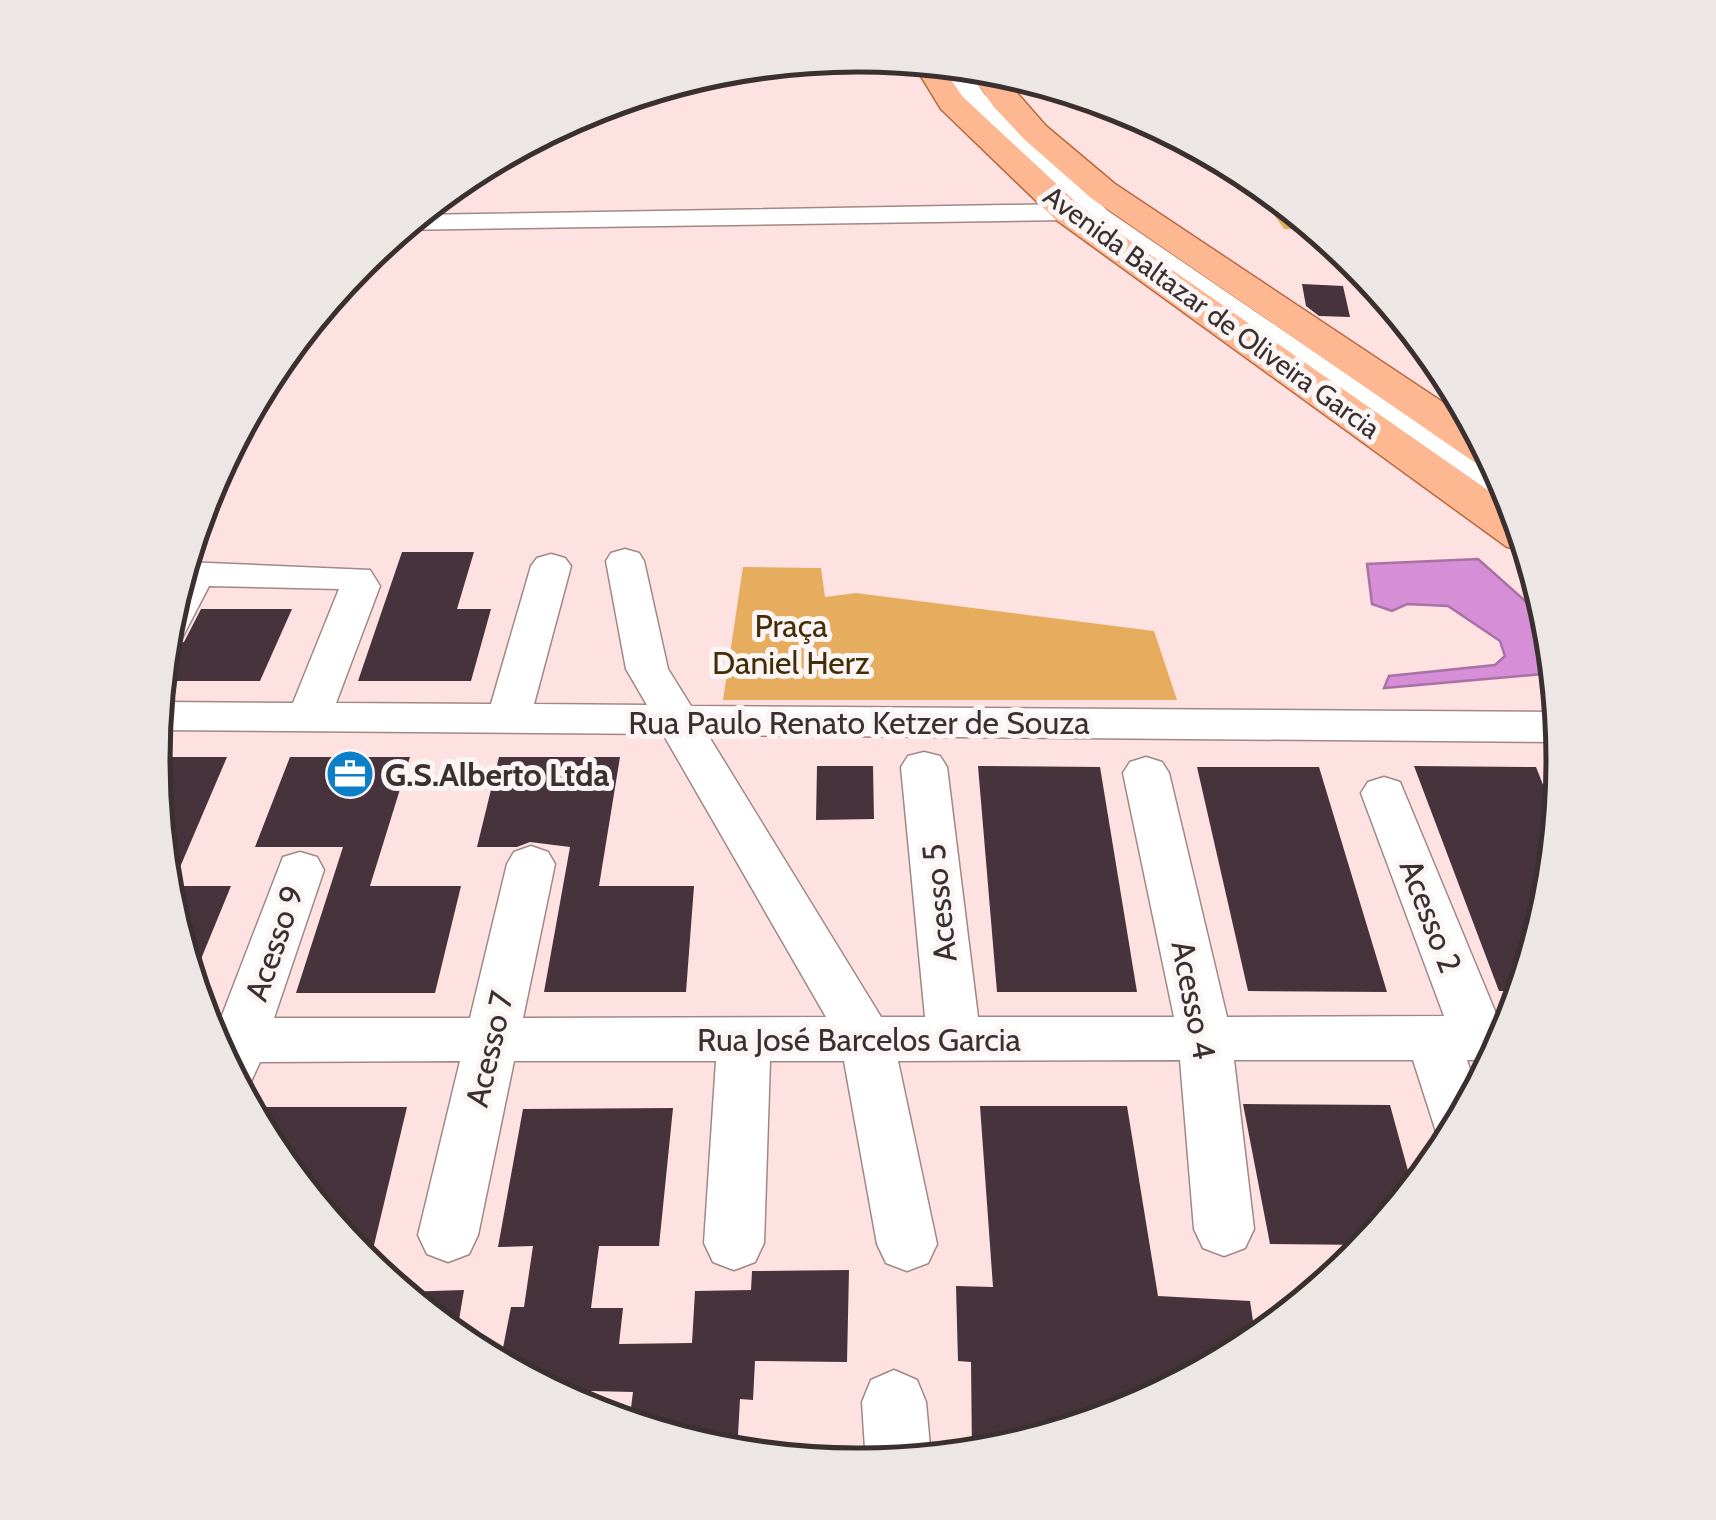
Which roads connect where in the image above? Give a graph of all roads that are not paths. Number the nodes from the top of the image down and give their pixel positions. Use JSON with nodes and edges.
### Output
{"nodes":[{"id":1,"x":934,"y":77,"type":"edge"},
{"id":2,"x":944,"y":78,"type":"edge"},
{"id":3,"x":963,"y":81,"type":"edge"},
{"id":4,"x":995,"y":87,"type":"edge"},
{"id":5,"x":952,"y":103,"type":"junction"},
{"id":6,"x":1067,"y":212,"type":"junction"},
{"id":7,"x":429,"y":224,"type":"edge"},
{"id":8,"x":1464,"y":435,"type":"edge"},
{"id":9,"x":1489,"y":488,"type":"edge"},
{"id":10,"x":1502,"y":522,"type":"edge"},
{"id":11,"x":625,"y":561,"type":"dead end"},
{"id":12,"x":551,"y":566,"type":"dead end"},
{"id":13,"x":196,"y":574,"type":"edge"},
{"id":14,"x":172,"y":716,"type":"edge"},
{"id":15,"x":308,"y":717,"type":"junction"},
{"id":16,"x":508,"y":719,"type":"junction"},
{"id":17,"x":675,"y":720,"type":"junction"},
{"id":18,"x":1545,"y":727,"type":"edge"},
{"id":19,"x":924,"y":767,"type":"dead end"},
{"id":20,"x":1146,"y":773,"type":"dead end"},
{"id":21,"x":1384,"y":793,"type":"dead end"},
{"id":22,"x":530,"y":864,"type":"dead end"},
{"id":23,"x":300,"y":870,"type":"dead end"},
{"id":24,"x":954,"y":1038,"type":"junction"},
{"id":25,"x":1205,"y":1038,"type":"junction"},
{"id":26,"x":1472,"y":1038,"type":"edge"},
{"id":27,"x":744,"y":1039,"type":"junction"},
{"id":28,"x":491,"y":1040,"type":"junction"},
{"id":29,"x":231,"y":1041,"type":"edge"},
{"id":30,"x":868,"y":1042,"type":"junction"},
{"id":31,"x":235,"y":1051,"type":"edge"},
{"id":32,"x":1465,"y":1081,"type":"edge"},
{"id":33,"x":1224,"y":1229,"type":"dead end"},
{"id":34,"x":448,"y":1234,"type":"dead end"},
{"id":35,"x":734,"y":1243,"type":"dead end"},
{"id":36,"x":907,"y":1244,"type":"dead end"}],
"edges":[{"from":1,"to":5,"type":"main road","name":"Avenida Baltazar de Oliveira Garcia"},
{"from":2,"to":5,"type":"street"},
{"from":3,"to":9,"type":"street"},
{"from":4,"to":8,"type":"main road","name":"Avenida Baltazar de Oliveira Garcia"},
{"from":5,"to":6,"type":"main road","name":"Avenida Baltazar de Oliveira Garcia"},
{"from":6,"to":7,"type":"street"},
{"from":6,"to":10,"type":"main road","name":"Avenida Baltazar de Oliveira Garcia"},
{"from":11,"to":17,"type":"street"},
{"from":12,"to":16,"type":"street"},
{"from":13,"to":15,"type":"street"},
{"from":14,"to":15,"type":"street","name":"Rua Paulo Renato Ketzer de Souza"},
{"from":15,"to":16,"type":"street","name":"Rua Paulo Renato Ketzer de Souza"},
{"from":16,"to":17,"type":"street","name":"Rua Paulo Renato Ketzer de Souza"},
{"from":17,"to":18,"type":"street","name":"Rua Paulo Renato Ketzer de Souza"},
{"from":17,"to":30,"type":"street"},
{"from":19,"to":24,"type":"street","name":"Acesso 5"},
{"from":20,"to":25,"type":"street","name":"Acesso 4"},
{"from":21,"to":26,"type":"street","name":"Acesso 2"},
{"from":22,"to":28,"type":"street","name":"Acesso 7"},
{"from":23,"to":29,"type":"street","name":"Acesso 9"},
{"from":24,"to":25,"type":"street","name":"Rua José Barcelos Garcia"},
{"from":24,"to":30,"type":"street","name":"Rua José Barcelos Garcia"},
{"from":25,"to":26,"type":"street","name":"Rua José Barcelos Garcia"},
{"from":25,"to":33,"type":"street","name":"Acesso 4"},
{"from":26,"to":32,"type":"street","name":"Acesso 2"},
{"from":27,"to":28,"type":"street","name":"Rua José Barcelos Garcia"},
{"from":27,"to":30,"type":"street","name":"Rua José Barcelos Garcia"},
{"from":27,"to":35,"type":"street"},
{"from":28,"to":31,"type":"street","name":"Rua José Barcelos Garcia"},
{"from":28,"to":34,"type":"street","name":"Acesso 7"},
{"from":30,"to":36,"type":"street"}]}
